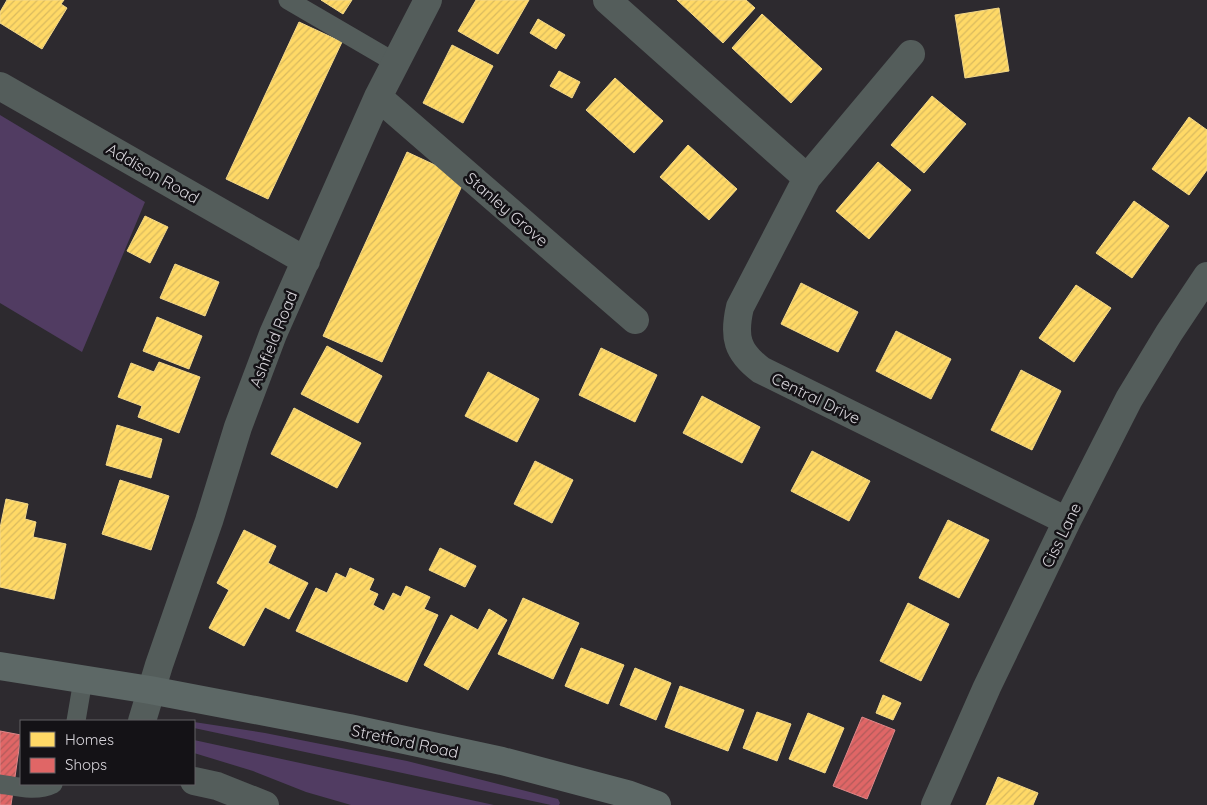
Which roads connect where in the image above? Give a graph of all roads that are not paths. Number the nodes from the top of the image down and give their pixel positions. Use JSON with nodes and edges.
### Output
{"nodes":[{"id":1,"x":288,"y":0,"type":"edge"},
{"id":2,"x":428,"y":0,"type":"edge"},
{"id":3,"x":607,"y":0,"type":"edge"},
{"id":4,"x":911,"y":54,"type":"dead end"},
{"id":5,"x":396,"y":63,"type":"junction"},
{"id":6,"x":0,"y":86,"type":"edge"},
{"id":7,"x":378,"y":97,"type":"junction"},
{"id":8,"x":808,"y":178,"type":"junction"},
{"id":9,"x":306,"y":260,"type":"junction"},
{"id":10,"x":1207,"y":276,"type":"edge"},
{"id":11,"x":635,"y":320,"type":"dead end"},
{"id":12,"x":1067,"y":521,"type":"junction"},
{"id":13,"x":0,"y":666,"type":"edge"},
{"id":14,"x":83,"y":680,"type":"junction"},
{"id":15,"x":150,"y":690,"type":"junction"},
{"id":16,"x":76,"y":720,"type":"edge"},
{"id":17,"x":142,"y":720,"type":"edge"},
{"id":18,"x":195,"y":781,"type":"edge"},
{"id":19,"x":0,"y":784,"type":"edge"},
{"id":20,"x":51,"y":785,"type":"edge"},
{"id":21,"x":265,"y":805,"type":"edge"},
{"id":22,"x":657,"y":805,"type":"edge"},
{"id":23,"x":935,"y":805,"type":"edge"}],
"edges":[{"from":1,"to":5,"type":"lane"},
{"from":2,"to":5,"type":"street","name":"Ashfield Road"},
{"from":3,"to":8,"type":"street"},
{"from":4,"to":8,"type":"street","name":"Central Drive"},
{"from":5,"to":7,"type":"street","name":"Ashfield Road"},
{"from":6,"to":9,"type":"street","name":"Addison Road"},
{"from":7,"to":9,"type":"street","name":"Ashfield Road"},
{"from":7,"to":11,"type":"street","name":"Stanley Grove"},
{"from":8,"to":12,"type":"street","name":"Central Drive"},
{"from":9,"to":15,"type":"street","name":"Ashfield Road"},
{"from":10,"to":12,"type":"street","name":"Ciss Lane"},
{"from":12,"to":23,"type":"street","name":"Ciss Lane"},
{"from":13,"to":14,"type":"main road","name":"Stretford Road"},
{"from":14,"to":15,"type":"main road","name":"Stretford Road"},
{"from":14,"to":16,"type":"lane"},
{"from":15,"to":17,"type":"street"},
{"from":15,"to":22,"type":"main road","name":"Stretford Road"},
{"from":18,"to":21,"type":"street"},
{"from":19,"to":20,"type":"lane"}]}
